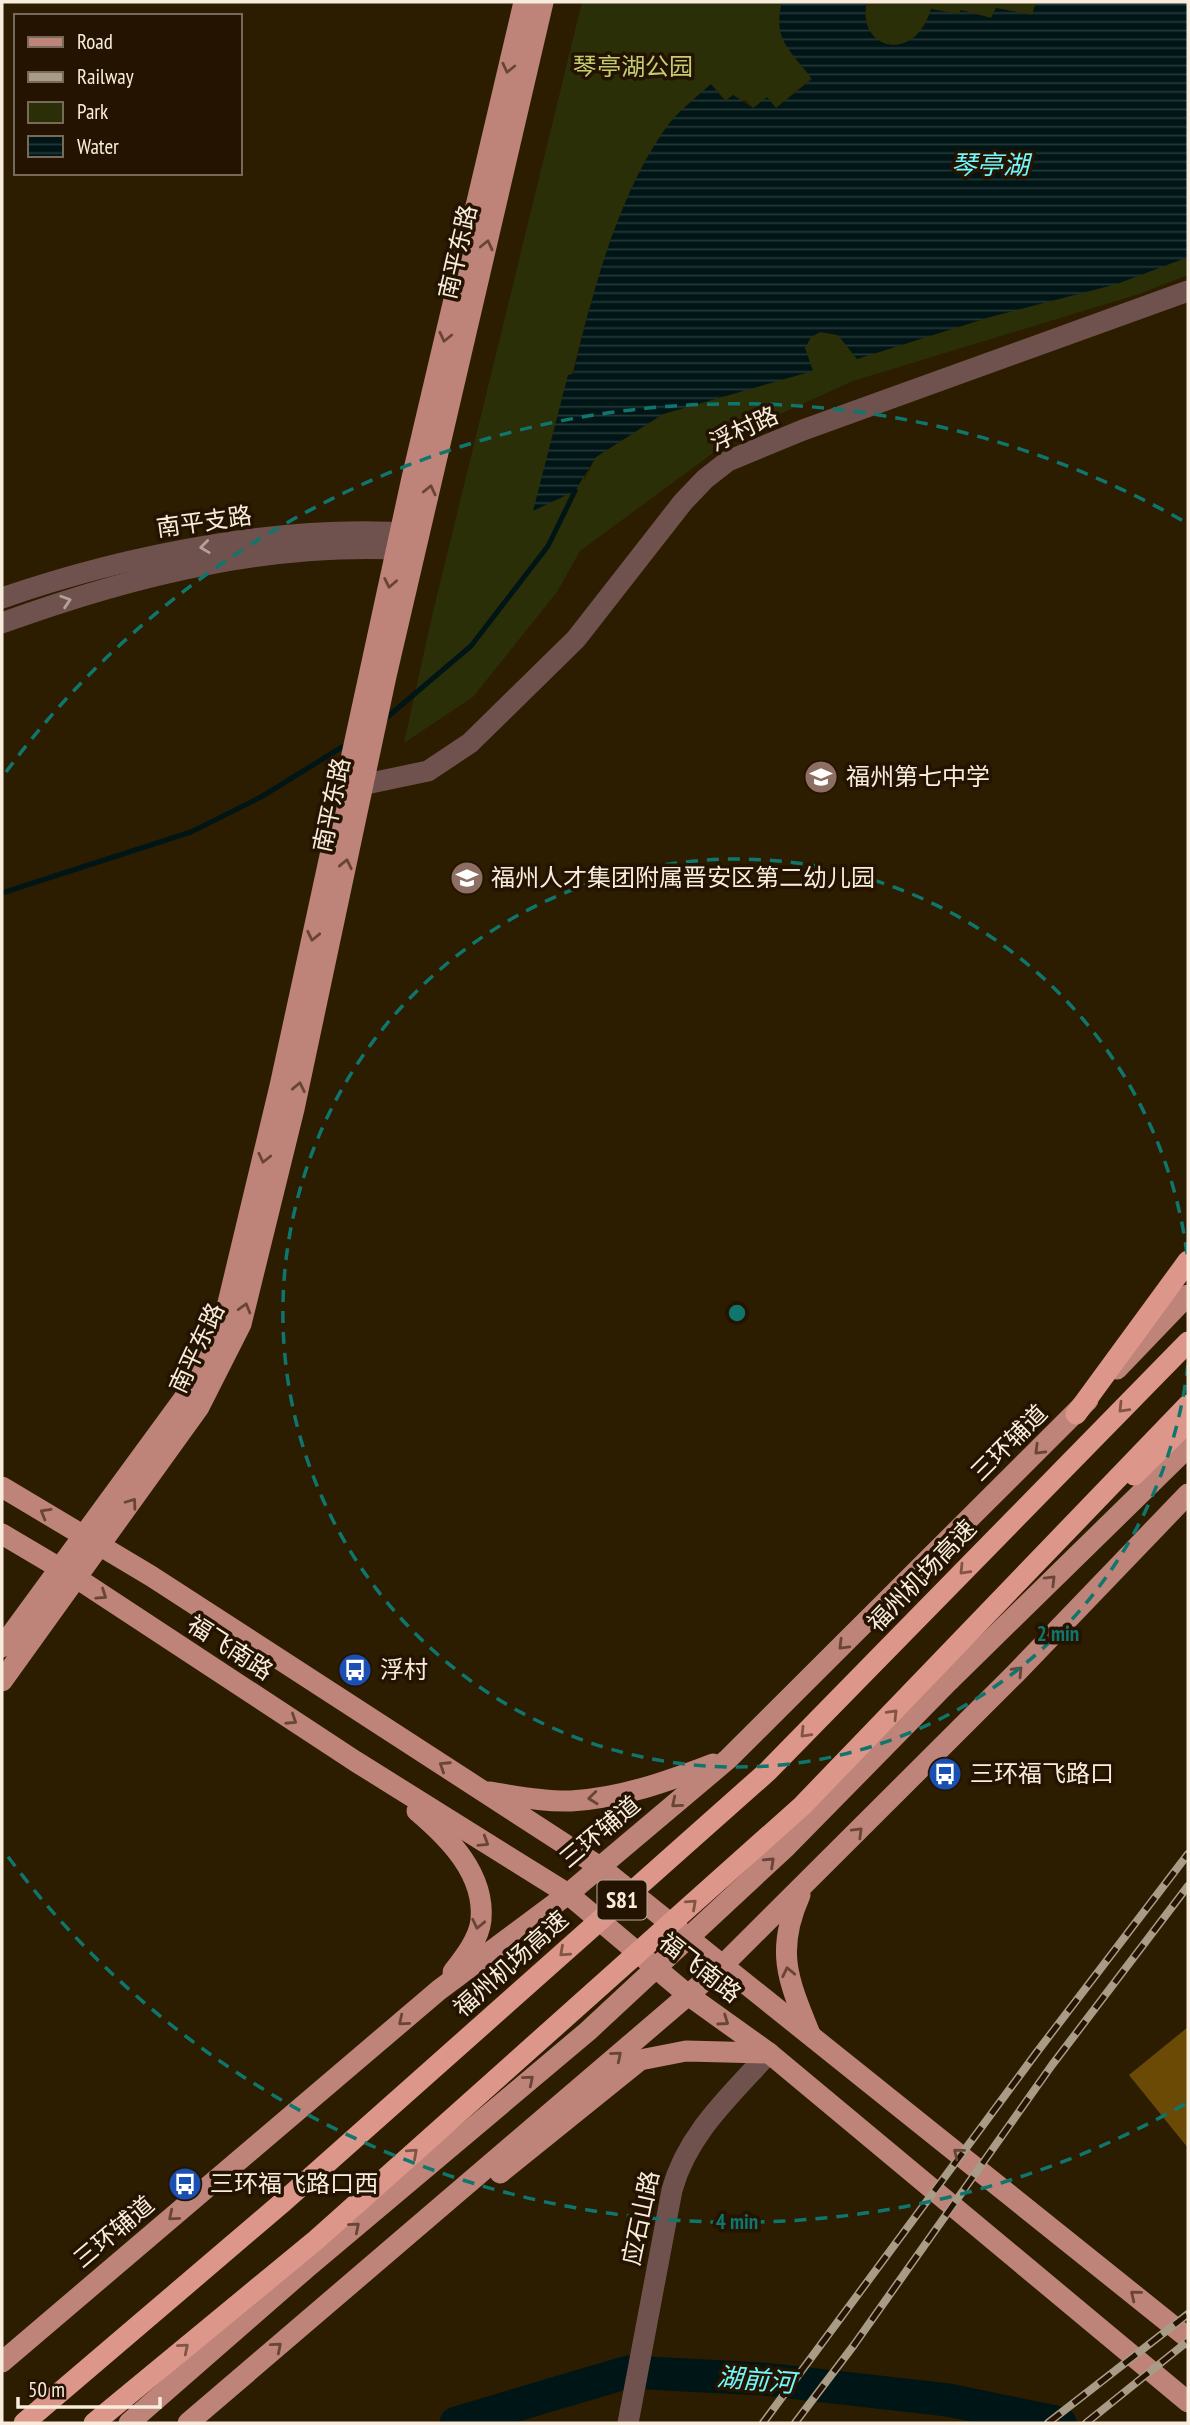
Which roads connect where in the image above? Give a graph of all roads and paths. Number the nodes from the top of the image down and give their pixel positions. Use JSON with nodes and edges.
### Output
{"nodes":[{"id":1,"x":524,"y":2,"type":"edge"},
{"id":2,"x":543,"y":2,"type":"edge"},
{"id":3,"x":1188,"y":291,"type":"edge"},
{"id":4,"x":408,"y":542,"type":"junction"},
{"id":5,"x":2,"y":598,"type":"edge"},
{"id":6,"x":2,"y":623,"type":"edge"},
{"id":7,"x":377,"y":680,"type":"junction"},
{"id":8,"x":352,"y":782,"type":"junction"},
{"id":9,"x":1188,"y":1261,"type":"edge"},
{"id":10,"x":1188,"y":1295,"type":"edge"},
{"id":11,"x":1188,"y":1339,"type":"edge"},
{"id":12,"x":1188,"y":1405,"type":"edge"},
{"id":13,"x":1076,"y":1414,"type":"junction"},
{"id":14,"x":1188,"y":1422,"type":"edge"},
{"id":15,"x":1188,"y":1447,"type":"edge"},
{"id":16,"x":2,"y":1487,"type":"edge"},
{"id":17,"x":1188,"y":1494,"type":"edge"},
{"id":18,"x":2,"y":1534,"type":"edge"},
{"id":19,"x":92,"y":1540,"type":"junction"},
{"id":20,"x":69,"y":1574,"type":"junction"},
{"id":21,"x":984,"y":1620,"type":"junction"},
{"id":22,"x":2,"y":1647,"type":"edge"},
{"id":23,"x":2,"y":1681,"type":"edge"},
{"id":24,"x":728,"y":1759,"type":"junction"},
{"id":25,"x":355,"y":1761,"type":"junction"},
{"id":26,"x":482,"y":1791,"type":"junction"},
{"id":27,"x":600,"y":1867,"type":"junction"},
{"id":28,"x":805,"y":1885,"type":"junction"},
{"id":29,"x":568,"y":1894,"type":"junction"},
{"id":30,"x":722,"y":1966,"type":"junction"},
{"id":31,"x":439,"y":1990,"type":"junction"},
{"id":32,"x":688,"y":1996,"type":"junction"},
{"id":33,"x":811,"y":2036,"type":"junction"},
{"id":34,"x":769,"y":2053,"type":"junction"},
{"id":35,"x":430,"y":2216,"type":"junction"},
{"id":36,"x":1188,"y":2338,"type":"edge"},
{"id":37,"x":2,"y":2362,"type":"edge"},
{"id":38,"x":1188,"y":2402,"type":"edge"},
{"id":39,"x":23,"y":2423,"type":"edge"},
{"id":40,"x":94,"y":2423,"type":"edge"},
{"id":41,"x":129,"y":2423,"type":"edge"},
{"id":42,"x":188,"y":2423,"type":"edge"},
{"id":43,"x":628,"y":2423,"type":"edge"}],
"edges":[{"from":1,"to":4,"type":"main road","name":"南平东路","one_way":true},
{"from":4,"to":2,"type":"main road","name":"南平东路","one_way":true},
{"from":3,"to":8,"type":"street","name":"浮村路"},
{"from":4,"to":5,"type":"street","name":"南平支路","one_way":true},
{"from":6,"to":4,"type":"street","name":"南平支路","one_way":true},
{"from":4,"to":7,"type":"main road","name":"南平东路"},
{"from":7,"to":8,"type":"main road","name":"南平东路"},
{"from":7,"to":8,"type":"main road","name":"南平东路"},
{"from":8,"to":19,"type":"main road","name":"南平东路"},
{"from":9,"to":13,"type":"highway"},
{"from":10,"to":13,"type":"main road","name":"三环辅道"},
{"from":11,"to":39,"type":"highway","name":"福州机场高速","number":"S81","one_way":true,"bridge":true},
{"from":12,"to":21,"type":"highway","number":"S81","bridge":true},
{"from":13,"to":24,"type":"main road","name":"三环辅道","one_way":true},
{"from":14,"to":21,"type":"highway","bridge":true},
{"from":41,"to":15,"type":"main road","one_way":true,"bridge":true},
{"from":19,"to":16,"type":"main road","name":"福飞南路","one_way":true},
{"from":28,"to":17,"type":"main road","one_way":true},
{"from":18,"to":20,"type":"main road","name":"福飞南路"},
{"from":19,"to":20,"type":"main road","name":"南平东路"},
{"from":26,"to":19,"type":"main road","name":"福飞南路","one_way":true},
{"from":20,"to":22,"type":"main road"},
{"from":20,"to":23,"type":"main road"},
{"from":20,"to":25,"type":"main road","name":"福飞南路","one_way":true},
{"from":40,"to":21,"type":"highway","number":"S81","one_way":true,"bridge":true},
{"from":24,"to":26,"type":"main road","one_way":true},
{"from":24,"to":27,"type":"main road","name":"三环辅道","one_way":true},
{"from":25,"to":29,"type":"main road","name":"福飞南路","one_way":true},
{"from":25,"to":31,"type":"main road","one_way":true},
{"from":26,"to":27,"type":"main road","name":"福飞南路"},
{"from":27,"to":29,"type":"main road","name":"三环辅道"},
{"from":27,"to":30,"type":"main road","name":"福飞南路"},
{"from":28,"to":30,"type":"main road"},
{"from":33,"to":28,"type":"main road","one_way":true},
{"from":29,"to":31,"type":"main road","name":"三环辅道"},
{"from":29,"to":32,"type":"main road","name":"福飞南路"},
{"from":30,"to":32,"type":"main road"},
{"from":30,"to":33,"type":"main road","name":"福飞南路"},
{"from":31,"to":37,"type":"main road","name":"三环辅道","one_way":true},
{"from":32,"to":34,"type":"main road","name":"福飞南路","one_way":true},
{"from":35,"to":32,"type":"main road","one_way":true},
{"from":36,"to":33,"type":"main road","name":"福飞南路","one_way":true},
{"from":34,"to":35,"type":"main road"},
{"from":34,"to":38,"type":"main road","name":"福飞南路"},
{"from":34,"to":43,"type":"street","name":"应石山路"},
{"from":42,"to":35,"type":"main road","one_way":true}]}
